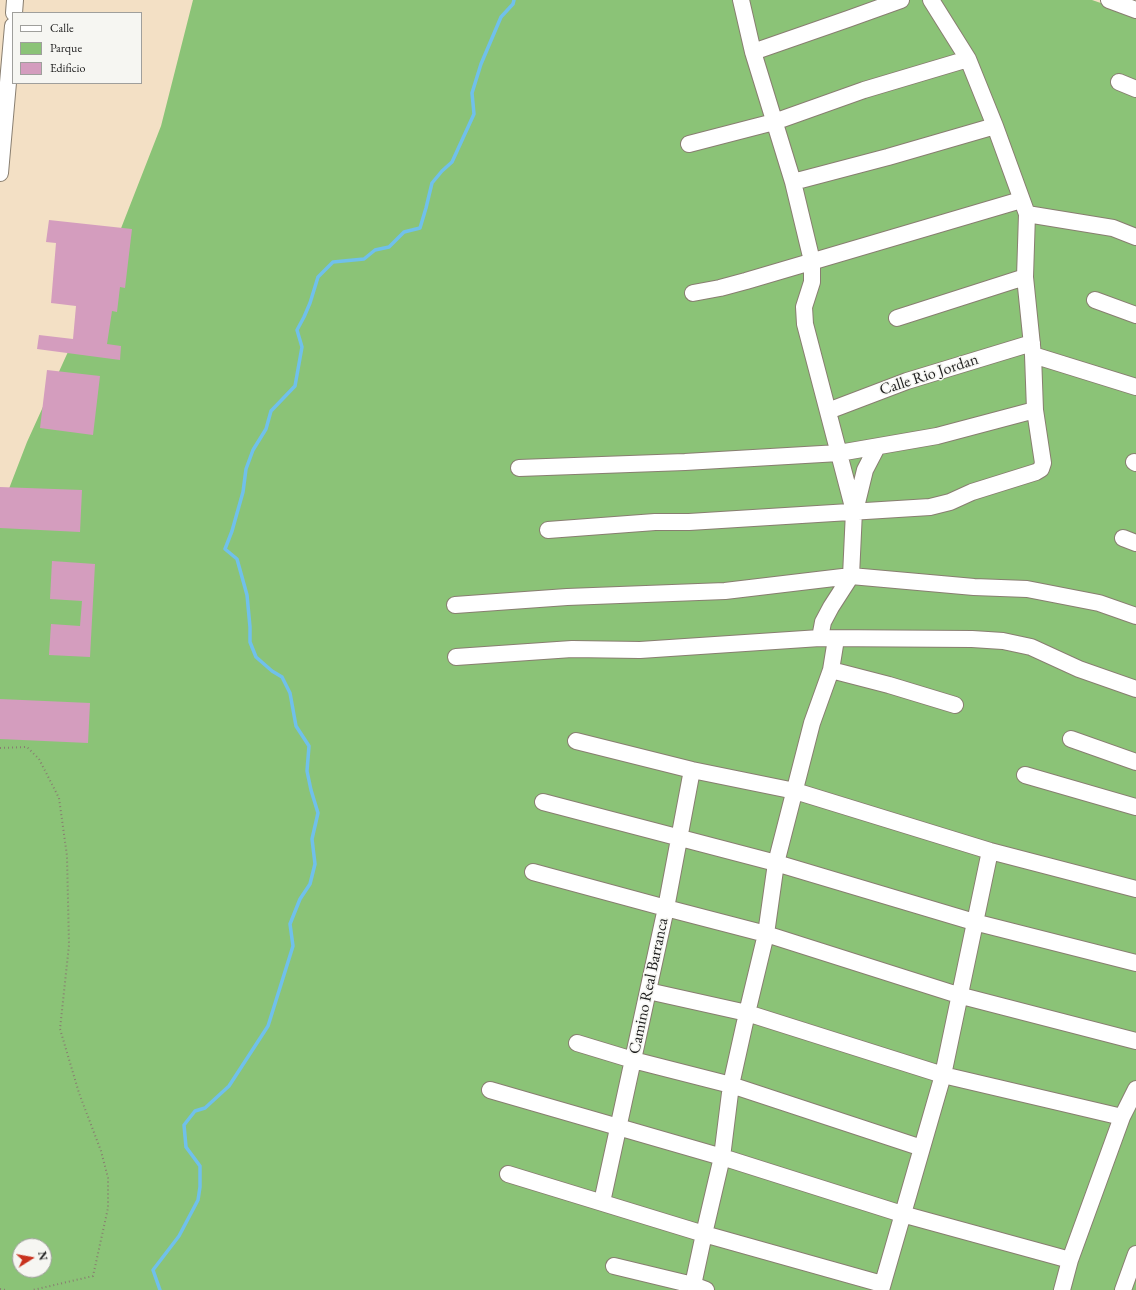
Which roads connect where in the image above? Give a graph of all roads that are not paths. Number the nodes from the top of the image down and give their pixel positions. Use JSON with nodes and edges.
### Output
{"nodes":[{"id":1,"x":15,"y":0,"type":"edge"},
{"id":2,"x":741,"y":0,"type":"edge"},
{"id":3,"x":901,"y":0,"type":"edge"},
{"id":4,"x":931,"y":0,"type":"edge"},
{"id":5,"x":1109,"y":0,"type":"edge"},
{"id":6,"x":1136,"y":10,"type":"edge"},
{"id":7,"x":14,"y":12,"type":"edge"},
{"id":8,"x":12,"y":37,"type":"edge"},
{"id":9,"x":753,"y":52,"type":"junction"},
{"id":10,"x":968,"y":59,"type":"junction"},
{"id":11,"x":1120,"y":82,"type":"dead end"},
{"id":12,"x":1136,"y":89,"type":"edge"},
{"id":13,"x":774,"y":122,"type":"junction"},
{"id":14,"x":995,"y":126,"type":"junction"},
{"id":15,"x":689,"y":144,"type":"dead end"},
{"id":16,"x":0,"y":173,"type":"edge"},
{"id":17,"x":792,"y":182,"type":"junction"},
{"id":18,"x":1024,"y":207,"type":"junction"},
{"id":19,"x":1136,"y":237,"type":"edge"},
{"id":20,"x":812,"y":261,"type":"junction"},
{"id":21,"x":1025,"y":277,"type":"junction"},
{"id":22,"x":693,"y":294,"type":"dead end"},
{"id":23,"x":1096,"y":300,"type":"dead end"},
{"id":24,"x":1136,"y":314,"type":"edge"},
{"id":25,"x":897,"y":318,"type":"dead end"},
{"id":26,"x":1033,"y":349,"type":"junction"},
{"id":27,"x":1136,"y":387,"type":"edge"},
{"id":28,"x":1035,"y":410,"type":"junction"},
{"id":29,"x":828,"y":411,"type":"junction"},
{"id":30,"x":877,"y":447,"type":"junction"},
{"id":31,"x":839,"y":454,"type":"junction"},
{"id":32,"x":519,"y":468,"type":"dead end"},
{"id":33,"x":854,"y":511,"type":"junction"},
{"id":34,"x":548,"y":530,"type":"dead end"},
{"id":35,"x":852,"y":576,"type":"junction"},
{"id":36,"x":455,"y":605,"type":"dead end"},
{"id":37,"x":1136,"y":616,"type":"edge"},
{"id":38,"x":820,"y":638,"type":"junction"},
{"id":39,"x":836,"y":639,"type":"junction"},
{"id":40,"x":456,"y":657,"type":"dead end"},
{"id":41,"x":831,"y":670,"type":"junction"},
{"id":42,"x":1136,"y":689,"type":"edge"},
{"id":43,"x":954,"y":705,"type":"dead end"},
{"id":44,"x":1071,"y":739,"type":"dead end"},
{"id":45,"x":576,"y":741,"type":"dead end"},
{"id":46,"x":1136,"y":762,"type":"edge"},
{"id":47,"x":692,"y":770,"type":"junction"},
{"id":48,"x":1025,"y":775,"type":"dead end"},
{"id":49,"x":795,"y":791,"type":"junction"},
{"id":50,"x":543,"y":802,"type":"dead end"},
{"id":51,"x":1136,"y":807,"type":"edge"},
{"id":52,"x":679,"y":837,"type":"junction"},
{"id":53,"x":990,"y":851,"type":"junction"},
{"id":54,"x":776,"y":863,"type":"junction"},
{"id":55,"x":533,"y":872,"type":"dead end"},
{"id":56,"x":1136,"y":890,"type":"edge"},
{"id":57,"x":666,"y":908,"type":"junction"},
{"id":58,"x":974,"y":922,"type":"junction"},
{"id":59,"x":766,"y":934,"type":"junction"},
{"id":60,"x":1136,"y":963,"type":"edge"},
{"id":61,"x":648,"y":991,"type":"junction"},
{"id":62,"x":958,"y":995,"type":"junction"},
{"id":63,"x":747,"y":1013,"type":"junction"},
{"id":64,"x":1136,"y":1041,"type":"edge"},
{"id":65,"x":577,"y":1043,"type":"dead end"},
{"id":66,"x":632,"y":1060,"type":"junction"},
{"id":67,"x":942,"y":1074,"type":"junction"},
{"id":68,"x":731,"y":1085,"type":"junction"},
{"id":69,"x":1136,"y":1088,"type":"edge"},
{"id":70,"x":490,"y":1090,"type":"dead end"},
{"id":71,"x":1122,"y":1117,"type":"junction"},
{"id":72,"x":618,"y":1127,"type":"junction"},
{"id":73,"x":922,"y":1148,"type":"junction"},
{"id":74,"x":722,"y":1157,"type":"junction"},
{"id":75,"x":508,"y":1174,"type":"dead end"},
{"id":76,"x":602,"y":1202,"type":"junction"},
{"id":77,"x":902,"y":1214,"type":"junction"},
{"id":78,"x":704,"y":1234,"type":"junction"},
{"id":79,"x":1136,"y":1254,"type":"edge"},
{"id":80,"x":1070,"y":1260,"type":"junction"},
{"id":81,"x":614,"y":1266,"type":"dead end"},
{"id":82,"x":1129,"y":1283,"type":"edge"},
{"id":83,"x":881,"y":1287,"type":"edge"},
{"id":84,"x":700,"y":1288,"type":"edge"},
{"id":85,"x":1062,"y":1290,"type":"edge"}],
"edges":[{"from":1,"to":7,"type":"street"},
{"from":2,"to":9,"type":"street"},
{"from":3,"to":9,"type":"street"},
{"from":4,"to":10,"type":"street"},
{"from":5,"to":6,"type":"street"},
{"from":8,"to":16,"type":"street"},
{"from":9,"to":13,"type":"street"},
{"from":10,"to":13,"type":"street"},
{"from":10,"to":14,"type":"street"},
{"from":11,"to":12,"type":"street"},
{"from":13,"to":15,"type":"street"},
{"from":13,"to":17,"type":"street"},
{"from":14,"to":17,"type":"street"},
{"from":14,"to":18,"type":"street"},
{"from":17,"to":20,"type":"street"},
{"from":18,"to":19,"type":"street"},
{"from":18,"to":20,"type":"street"},
{"from":18,"to":21,"type":"street"},
{"from":20,"to":22,"type":"street"},
{"from":20,"to":29,"type":"street"},
{"from":21,"to":25,"type":"street"},
{"from":21,"to":26,"type":"street"},
{"from":23,"to":24,"type":"street"},
{"from":26,"to":27,"type":"street"},
{"from":26,"to":28,"type":"street"},
{"from":26,"to":29,"type":"street","name":"Calle Rio Jordan"},
{"from":28,"to":30,"type":"street"},
{"from":28,"to":33,"type":"street"},
{"from":29,"to":31,"type":"street"},
{"from":30,"to":31,"type":"street"},
{"from":30,"to":33,"type":"street"},
{"from":31,"to":32,"type":"street"},
{"from":31,"to":33,"type":"street"},
{"from":33,"to":34,"type":"street"},
{"from":33,"to":35,"type":"street"},
{"from":35,"to":36,"type":"street"},
{"from":35,"to":37,"type":"street"},
{"from":35,"to":38,"type":"street"},
{"from":38,"to":39,"type":"street"},
{"from":38,"to":40,"type":"street"},
{"from":39,"to":41,"type":"street"},
{"from":39,"to":42,"type":"street"},
{"from":41,"to":43,"type":"street"},
{"from":41,"to":49,"type":"street"},
{"from":44,"to":46,"type":"street"},
{"from":45,"to":47,"type":"street"},
{"from":47,"to":49,"type":"street"},
{"from":47,"to":52,"type":"street","name":"Camino Real Barranca"},
{"from":48,"to":51,"type":"street"},
{"from":49,"to":53,"type":"street"},
{"from":49,"to":54,"type":"street"},
{"from":50,"to":52,"type":"street"},
{"from":52,"to":54,"type":"street"},
{"from":52,"to":57,"type":"street","name":"Camino Real Barranca"},
{"from":53,"to":56,"type":"street"},
{"from":53,"to":58,"type":"street"},
{"from":54,"to":58,"type":"street"},
{"from":54,"to":59,"type":"street"},
{"from":55,"to":57,"type":"street"},
{"from":57,"to":59,"type":"street"},
{"from":57,"to":61,"type":"street","name":"Camino Real Barranca"},
{"from":58,"to":60,"type":"street"},
{"from":58,"to":62,"type":"street"},
{"from":59,"to":62,"type":"street"},
{"from":59,"to":63,"type":"street"},
{"from":61,"to":63,"type":"street"},
{"from":61,"to":66,"type":"street","name":"Camino Real Barranca"},
{"from":62,"to":64,"type":"street"},
{"from":62,"to":67,"type":"street"},
{"from":63,"to":67,"type":"street"},
{"from":63,"to":68,"type":"street"},
{"from":65,"to":66,"type":"street"},
{"from":66,"to":68,"type":"street"},
{"from":66,"to":72,"type":"street","name":"Camino Real Barranca"},
{"from":67,"to":71,"type":"street"},
{"from":67,"to":73,"type":"street"},
{"from":68,"to":73,"type":"street"},
{"from":68,"to":74,"type":"street"},
{"from":69,"to":71,"type":"street"},
{"from":70,"to":72,"type":"street"},
{"from":71,"to":80,"type":"street"},
{"from":72,"to":74,"type":"street"},
{"from":72,"to":76,"type":"street","name":"Camino Real Barranca"},
{"from":73,"to":77,"type":"street"},
{"from":74,"to":77,"type":"street"},
{"from":74,"to":78,"type":"street"},
{"from":75,"to":76,"type":"street"},
{"from":76,"to":78,"type":"street"},
{"from":77,"to":80,"type":"street"},
{"from":77,"to":83,"type":"street"},
{"from":78,"to":83,"type":"street"},
{"from":78,"to":84,"type":"street"},
{"from":79,"to":82,"type":"street"},
{"from":80,"to":85,"type":"street"},
{"from":81,"to":84,"type":"street"}]}
